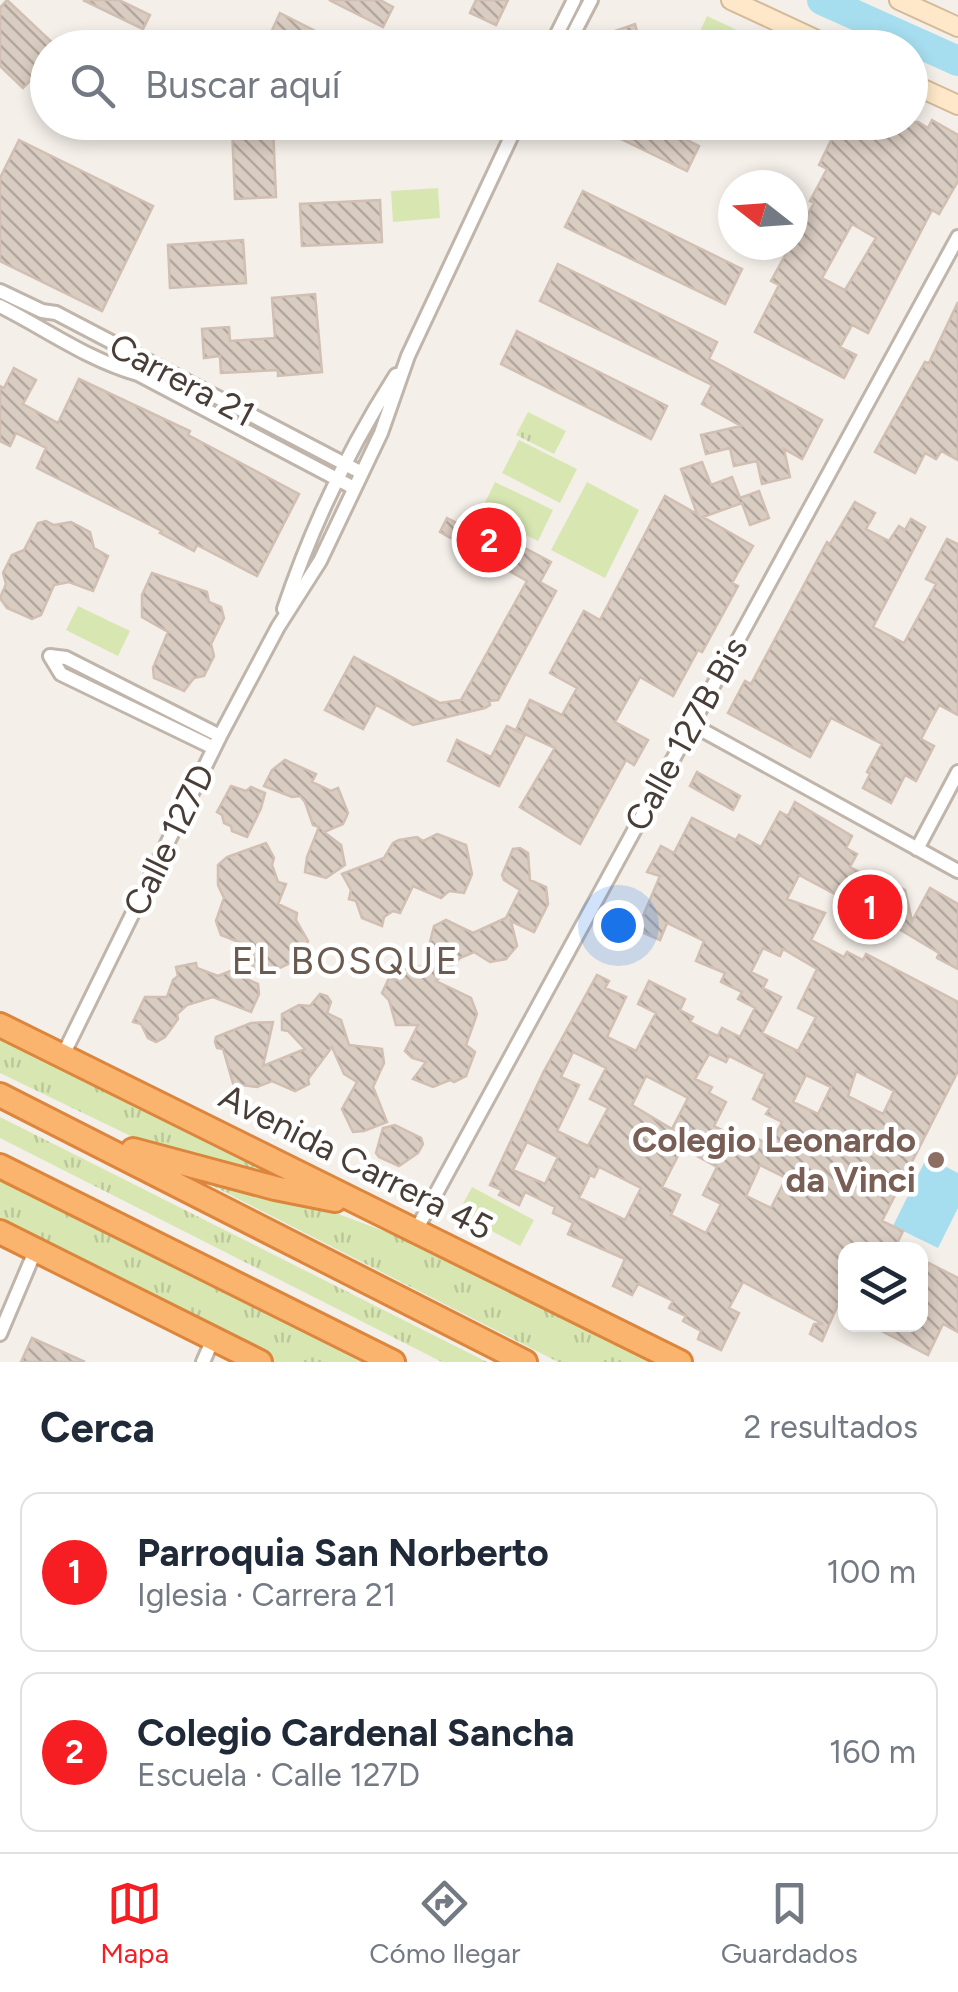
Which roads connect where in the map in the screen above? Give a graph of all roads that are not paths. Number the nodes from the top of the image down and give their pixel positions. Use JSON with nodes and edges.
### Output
{"nodes":[{"id":1,"x":574,"y":0,"type":"edge"},
{"id":2,"x":592,"y":0,"type":"edge"},
{"id":3,"x":732,"y":0,"type":"edge"},
{"id":4,"x":899,"y":0,"type":"edge"},
{"id":5,"x":958,"y":27,"type":"edge"},
{"id":6,"x":559,"y":30,"type":"edge"},
{"id":7,"x":576,"y":30,"type":"edge"},
{"id":8,"x":796,"y":30,"type":"edge"},
{"id":9,"x":928,"y":91,"type":"edge"},
{"id":10,"x":958,"y":105,"type":"edge"},
{"id":11,"x":513,"y":140,"type":"edge"},
{"id":12,"x":958,"y":237,"type":"edge"},
{"id":13,"x":0,"y":290,"type":"edge"},
{"id":14,"x":0,"y":306,"type":"edge"},
{"id":15,"x":408,"y":356,"type":"junction"},
{"id":16,"x":345,"y":464,"type":"junction"},
{"id":17,"x":362,"y":473,"type":"junction"},
{"id":18,"x":338,"y":479,"type":"junction"},
{"id":19,"x":354,"y":488,"type":"junction"},
{"id":20,"x":278,"y":627,"type":"junction"},
{"id":21,"x":691,"y":724,"type":"junction"},
{"id":22,"x":217,"y":742,"type":"junction"},
{"id":23,"x":958,"y":772,"type":"edge"},
{"id":24,"x":917,"y":848,"type":"junction"},
{"id":25,"x":958,"y":872,"type":"edge"},
{"id":26,"x":0,"y":1025,"type":"edge"},
{"id":27,"x":63,"y":1055,"type":"junction"},
{"id":28,"x":0,"y":1095,"type":"edge"},
{"id":29,"x":61,"y":1126,"type":"junction"},
{"id":30,"x":0,"y":1166,"type":"edge"},
{"id":31,"x":363,"y":1205,"type":"junction"},
{"id":32,"x":0,"y":1232,"type":"edge"},
{"id":33,"x":415,"y":1232,"type":"junction"},
{"id":34,"x":36,"y":1249,"type":"junction"},
{"id":35,"x":0,"y":1334,"type":"edge"},
{"id":36,"x":213,"y":1339,"type":"junction"},
{"id":37,"x":203,"y":1362,"type":"edge"},
{"id":38,"x":260,"y":1362,"type":"edge"},
{"id":39,"x":393,"y":1362,"type":"edge"},
{"id":40,"x":525,"y":1362,"type":"edge"},
{"id":41,"x":680,"y":1362,"type":"edge"}],
"edges":[{"from":1,"to":6,"type":"street"},
{"from":2,"to":7,"type":"street"},
{"from":3,"to":8,"type":"main road"},
{"from":4,"to":5,"type":"main road"},
{"from":9,"to":10,"type":"main road"},
{"from":11,"to":15,"type":"street","name":"Calle 127D"},
{"from":12,"to":21,"type":"street","name":"Calle 127B Bis"},
{"from":13,"to":16,"type":"street","name":"Carrera 21"},
{"from":14,"to":18,"type":"street","name":"Carrera 21"},
{"from":15,"to":16,"type":"street","name":"Calle 127D"},
{"from":15,"to":17,"type":"street","name":"Calle 127D"},
{"from":16,"to":17,"type":"street","name":"Carrera 21"},
{"from":16,"to":18,"type":"street","name":"Calle 127D"},
{"from":17,"to":19,"type":"street","name":"Calle 127D"},
{"from":18,"to":19,"type":"street","name":"Carrera 21"},
{"from":18,"to":20,"type":"street","name":"Calle 127D"},
{"from":19,"to":20,"type":"street","name":"Calle 127D"},
{"from":20,"to":22,"type":"street","name":"Calle 127D"},
{"from":21,"to":24,"type":"street"},
{"from":21,"to":33,"type":"street","name":"Calle 127B Bis"},
{"from":22,"to":22,"type":"street"},
{"from":22,"to":27,"type":"street","name":"Calle 127D"},
{"from":23,"to":24,"type":"street"},
{"from":24,"to":25,"type":"street"},
{"from":26,"to":27,"type":"highway","name":"Avenida Carrera 45"},
{"from":27,"to":31,"type":"highway","name":"Avenida Carrera 45"},
{"from":28,"to":29,"type":"highway"},
{"from":29,"to":31,"type":"highway"},
{"from":29,"to":40,"type":"highway"},
{"from":30,"to":39,"type":"highway"},
{"from":31,"to":33,"type":"highway","name":"Avenida Carrera 45"},
{"from":32,"to":34,"type":"highway"},
{"from":33,"to":41,"type":"highway","name":"Avenida Carrera 45"},
{"from":34,"to":35,"type":"street"},
{"from":34,"to":36,"type":"highway"},
{"from":36,"to":37,"type":"street"},
{"from":36,"to":38,"type":"highway"}]}
